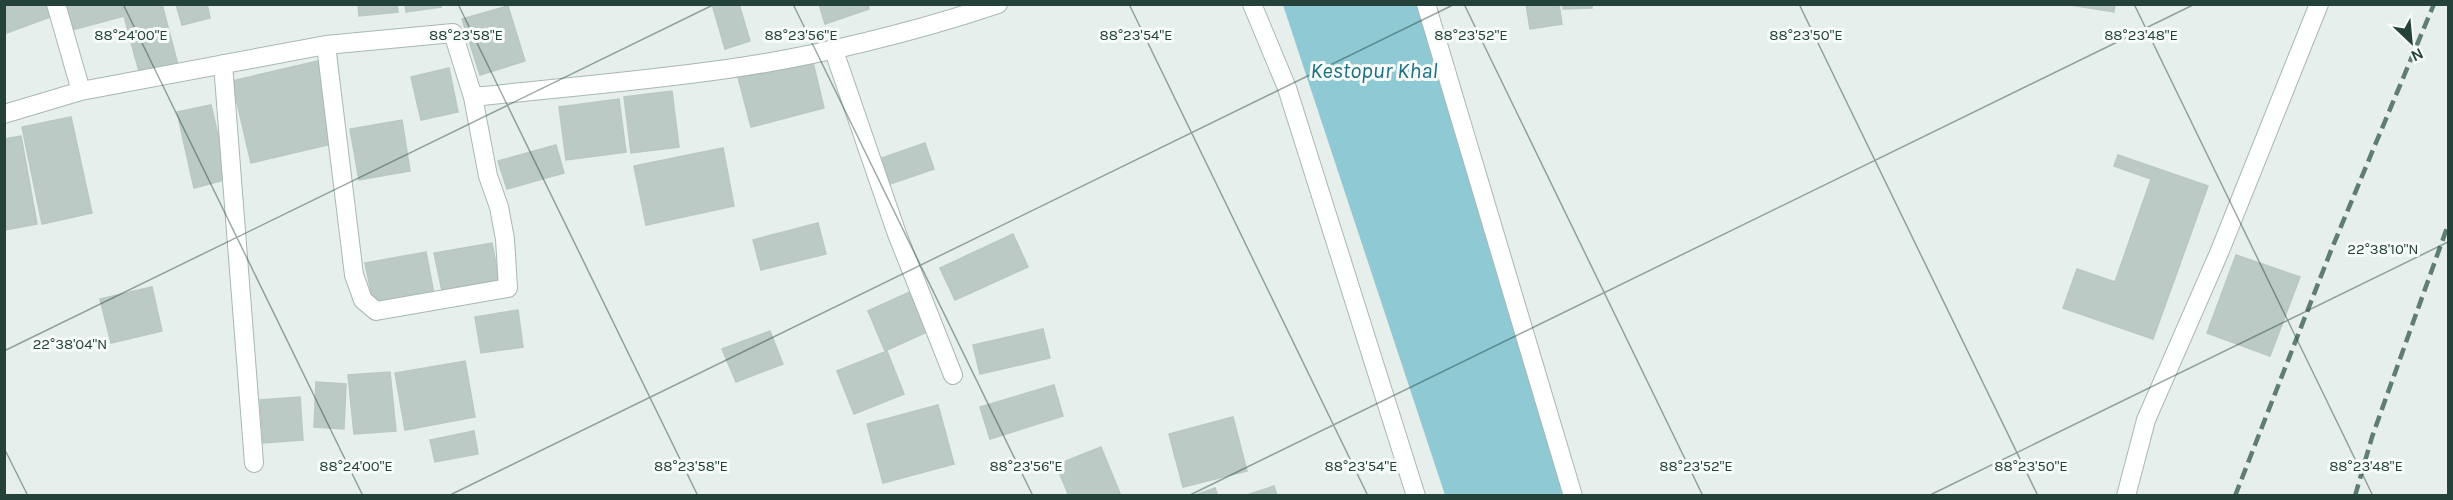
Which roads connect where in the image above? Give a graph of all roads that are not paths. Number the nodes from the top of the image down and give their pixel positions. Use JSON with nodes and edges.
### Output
{"nodes":[{"id":1,"x":56,"y":4,"type":"edge"},
{"id":2,"x":998,"y":4,"type":"edge"},
{"id":3,"x":1252,"y":4,"type":"edge"},
{"id":4,"x":1426,"y":4,"type":"edge"},
{"id":5,"x":2319,"y":4,"type":"edge"},
{"id":6,"x":326,"y":45,"type":"junction"},
{"id":7,"x":833,"y":48,"type":"junction"},
{"id":8,"x":223,"y":64,"type":"junction"},
{"id":9,"x":81,"y":91,"type":"junction"},
{"id":10,"x":473,"y":97,"type":"junction"},
{"id":11,"x":4,"y":114,"type":"edge"},
{"id":12,"x":953,"y":375,"type":"dead end"},
{"id":13,"x":254,"y":463,"type":"dead end"},
{"id":14,"x":1416,"y":495,"type":"edge"},
{"id":15,"x":1573,"y":495,"type":"edge"},
{"id":16,"x":2126,"y":495,"type":"edge"}],
"edges":[{"from":1,"to":9,"type":"street"},
{"from":2,"to":7,"type":"street"},
{"from":3,"to":14,"type":"street"},
{"from":4,"to":15,"type":"street"},
{"from":5,"to":16,"type":"street"},
{"from":6,"to":8,"type":"street"},
{"from":6,"to":10,"type":"street"},
{"from":6,"to":10,"type":"street"},
{"from":7,"to":10,"type":"street"},
{"from":7,"to":12,"type":"street"},
{"from":8,"to":9,"type":"street"},
{"from":8,"to":13,"type":"street"},
{"from":9,"to":11,"type":"street"}]}
